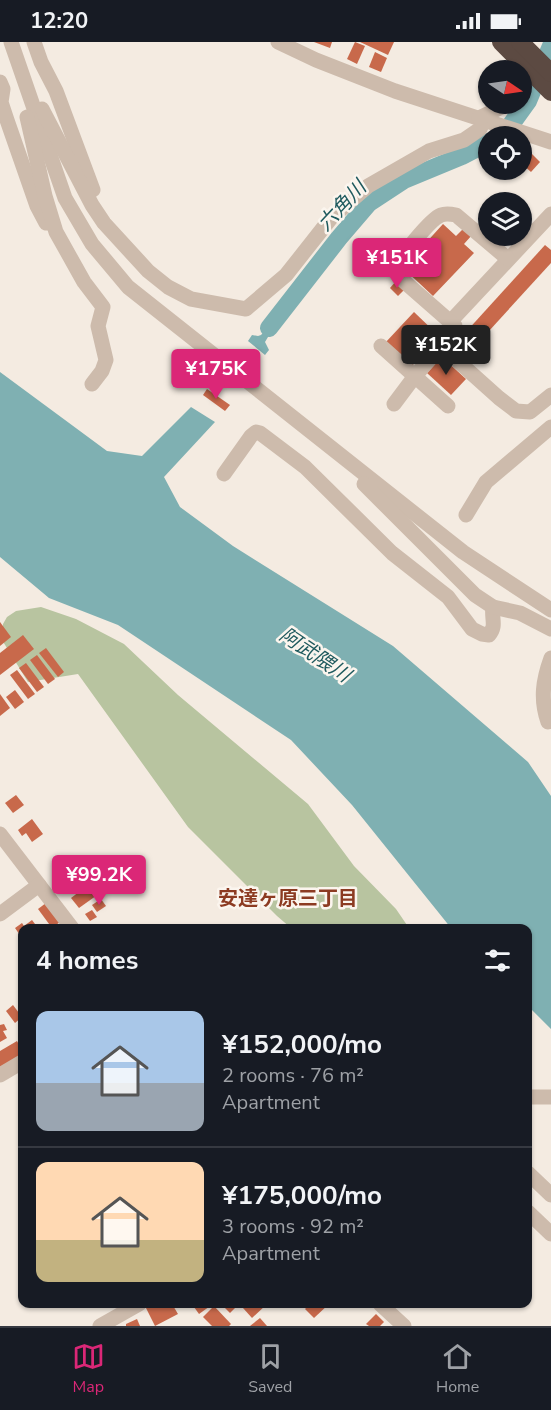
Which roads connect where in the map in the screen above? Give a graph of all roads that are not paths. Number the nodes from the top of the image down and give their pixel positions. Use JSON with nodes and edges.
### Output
{"nodes":[{"id":1,"x":11,"y":42,"type":"edge"},
{"id":2,"x":34,"y":42,"type":"edge"},
{"id":3,"x":278,"y":42,"type":"edge"},
{"id":4,"x":501,"y":42,"type":"edge"},
{"id":5,"x":520,"y":42,"type":"edge"},
{"id":6,"x":530,"y":42,"type":"edge"},
{"id":7,"x":524,"y":60,"type":"edge"},
{"id":8,"x":551,"y":73,"type":"edge"},
{"id":9,"x":0,"y":82,"type":"edge"},
{"id":10,"x":27,"y":88,"type":"junction"},
{"id":11,"x":551,"y":92,"type":"edge"},
{"id":12,"x":493,"y":114,"type":"edge"},
{"id":13,"x":484,"y":120,"type":"junction"},
{"id":14,"x":551,"y":142,"type":"edge"},
{"id":15,"x":548,"y":224,"type":"edge"},
{"id":16,"x":107,"y":226,"type":"junction"},
{"id":17,"x":61,"y":241,"type":"junction"},
{"id":18,"x":508,"y":259,"type":"junction"},
{"id":19,"x":450,"y":322,"type":"junction"},
{"id":20,"x":381,"y":346,"type":"dead end"},
{"id":21,"x":441,"y":346,"type":"junction"},
{"id":22,"x":415,"y":376,"type":"junction"},
{"id":23,"x":92,"y":384,"type":"dead end"},
{"id":24,"x":551,"y":395,"type":"edge"},
{"id":25,"x":394,"y":404,"type":"dead end"},
{"id":26,"x":448,"y":406,"type":"dead end"},
{"id":27,"x":551,"y":427,"type":"edge"},
{"id":28,"x":363,"y":473,"type":"junction"},
{"id":29,"x":224,"y":474,"type":"dead end"},
{"id":30,"x":466,"y":515,"type":"dead end"},
{"id":31,"x":493,"y":607,"type":"junction"},
{"id":32,"x":551,"y":610,"type":"edge"},
{"id":33,"x":551,"y":629,"type":"edge"},
{"id":34,"x":551,"y":658,"type":"edge"},
{"id":35,"x":548,"y":722,"type":"dead end"},
{"id":36,"x":0,"y":834,"type":"edge"},
{"id":37,"x":39,"y":885,"type":"junction"},
{"id":38,"x":0,"y":914,"type":"edge"},
{"id":39,"x":69,"y":924,"type":"edge"},
{"id":40,"x":18,"y":1064,"type":"edge"},
{"id":41,"x":0,"y":1075,"type":"edge"},
{"id":42,"x":532,"y":1097,"type":"edge"},
{"id":43,"x":551,"y":1097,"type":"edge"},
{"id":44,"x":532,"y":1177,"type":"edge"},
{"id":45,"x":551,"y":1195,"type":"edge"},
{"id":46,"x":532,"y":1216,"type":"edge"},
{"id":47,"x":551,"y":1234,"type":"edge"},
{"id":48,"x":133,"y":1308,"type":"edge"},
{"id":49,"x":384,"y":1308,"type":"edge"},
{"id":50,"x":105,"y":1325,"type":"edge"},
{"id":51,"x":404,"y":1326,"type":"edge"}],
"edges":[{"from":1,"to":10,"type":"street"},
{"from":2,"to":16,"type":"street"},
{"from":3,"to":13,"type":"street"},
{"from":4,"to":11,"type":"highway"},
{"from":5,"to":8,"type":"highway"},
{"from":6,"to":7,"type":"street"},
{"from":9,"to":17,"type":"street"},
{"from":10,"to":16,"type":"street"},
{"from":10,"to":17,"type":"street"},
{"from":10,"to":28,"type":"street"},
{"from":12,"to":13,"type":"street"},
{"from":13,"to":14,"type":"street"},
{"from":13,"to":16,"type":"street"},
{"from":15,"to":18,"type":"street"},
{"from":17,"to":23,"type":"street"},
{"from":18,"to":19,"type":"street"},
{"from":18,"to":19,"type":"street"},
{"from":19,"to":21,"type":"street"},
{"from":20,"to":22,"type":"street"},
{"from":21,"to":22,"type":"street"},
{"from":21,"to":24,"type":"street"},
{"from":22,"to":25,"type":"street"},
{"from":22,"to":26,"type":"street"},
{"from":27,"to":30,"type":"street"},
{"from":28,"to":31,"type":"street"},
{"from":28,"to":32,"type":"street"},
{"from":29,"to":31,"type":"street"},
{"from":31,"to":33,"type":"street"},
{"from":34,"to":35,"type":"street"},
{"from":36,"to":37,"type":"street"},
{"from":37,"to":38,"type":"street"},
{"from":37,"to":39,"type":"street"},
{"from":40,"to":41,"type":"street"},
{"from":42,"to":43,"type":"street"},
{"from":44,"to":45,"type":"street"},
{"from":46,"to":47,"type":"street"},
{"from":48,"to":50,"type":"street"},
{"from":49,"to":51,"type":"street"}]}
